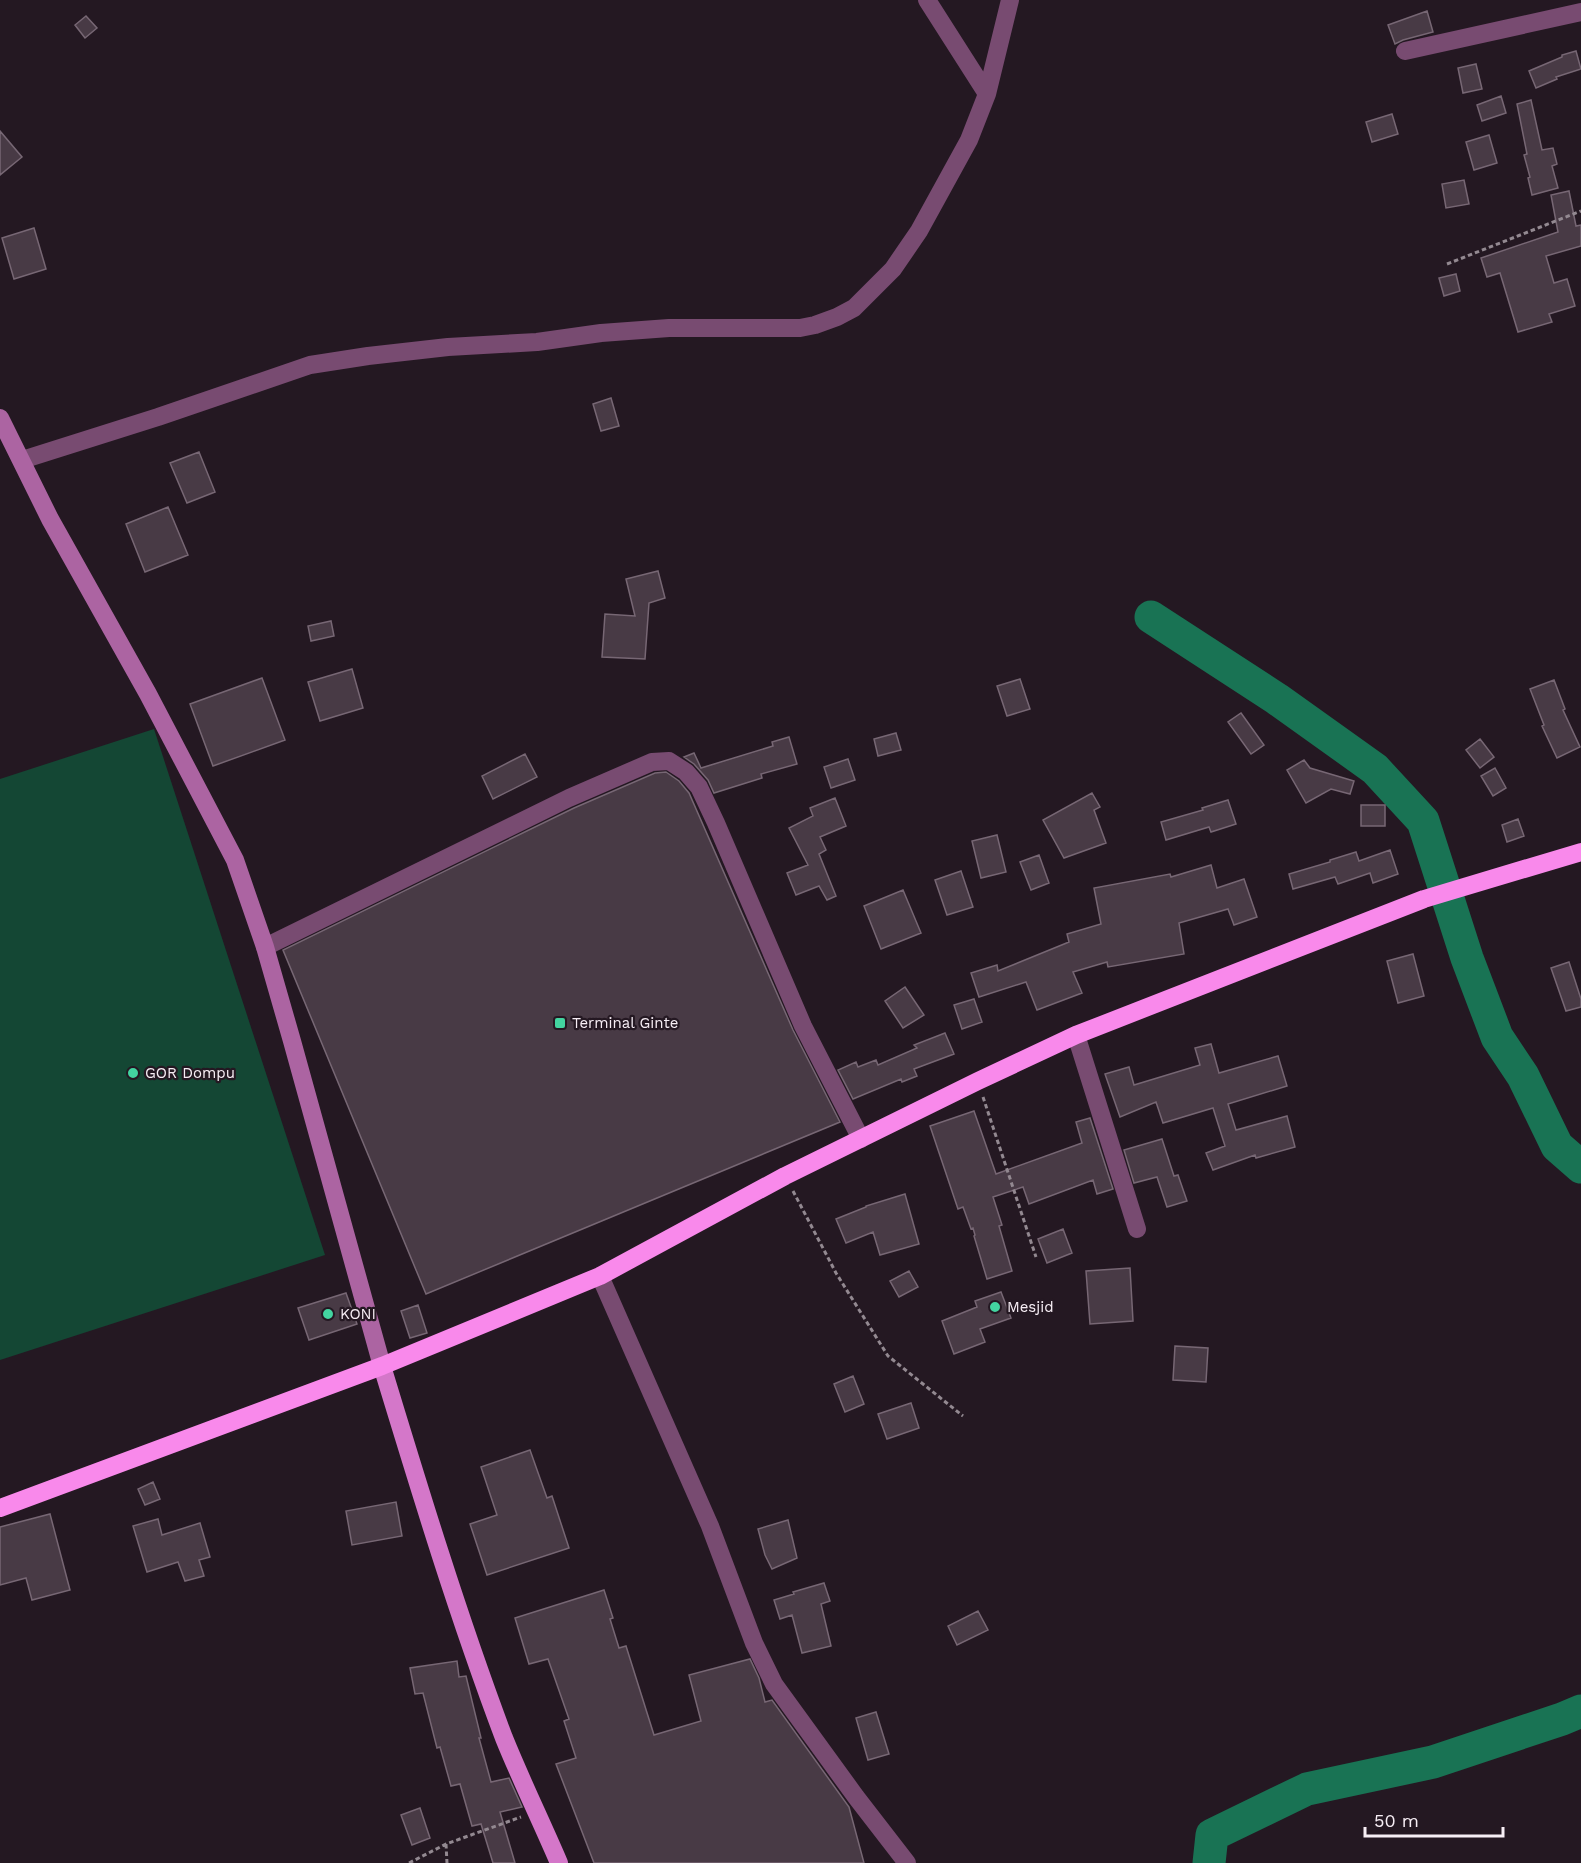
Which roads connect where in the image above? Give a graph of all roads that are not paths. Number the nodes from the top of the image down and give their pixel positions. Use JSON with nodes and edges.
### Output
{"nodes":[{"id":1,"x":927,"y":0,"type":"edge"},
{"id":2,"x":1010,"y":0,"type":"edge"},
{"id":3,"x":1581,"y":12,"type":"edge"},
{"id":4,"x":1405,"y":51,"type":"dead end"},
{"id":5,"x":987,"y":94,"type":"junction"},
{"id":6,"x":0,"y":418,"type":"edge"},
{"id":7,"x":22,"y":460,"type":"junction"},
{"id":8,"x":1581,"y":852,"type":"edge"},
{"id":9,"x":265,"y":947,"type":"junction"},
{"id":10,"x":1076,"y":1035,"type":"junction"},
{"id":11,"x":861,"y":1138,"type":"junction"},
{"id":12,"x":1137,"y":1229,"type":"dead end"},
{"id":13,"x":600,"y":1276,"type":"junction"},
{"id":14,"x":382,"y":1366,"type":"junction"},
{"id":15,"x":0,"y":1508,"type":"edge"},
{"id":16,"x":559,"y":1863,"type":"edge"},
{"id":17,"x":907,"y":1863,"type":"edge"}],
"edges":[{"from":1,"to":5,"type":"street"},
{"from":2,"to":5,"type":"street"},
{"from":3,"to":4,"type":"street"},
{"from":5,"to":7,"type":"street"},
{"from":6,"to":7,"type":"street"},
{"from":7,"to":9,"type":"street"},
{"from":8,"to":10,"type":"highway"},
{"from":9,"to":11,"type":"street"},
{"from":9,"to":14,"type":"street"},
{"from":10,"to":11,"type":"highway"},
{"from":10,"to":12,"type":"street"},
{"from":11,"to":13,"type":"highway"},
{"from":13,"to":14,"type":"highway"},
{"from":13,"to":17,"type":"street"},
{"from":14,"to":15,"type":"highway"},
{"from":14,"to":16,"type":"main road"}]}
